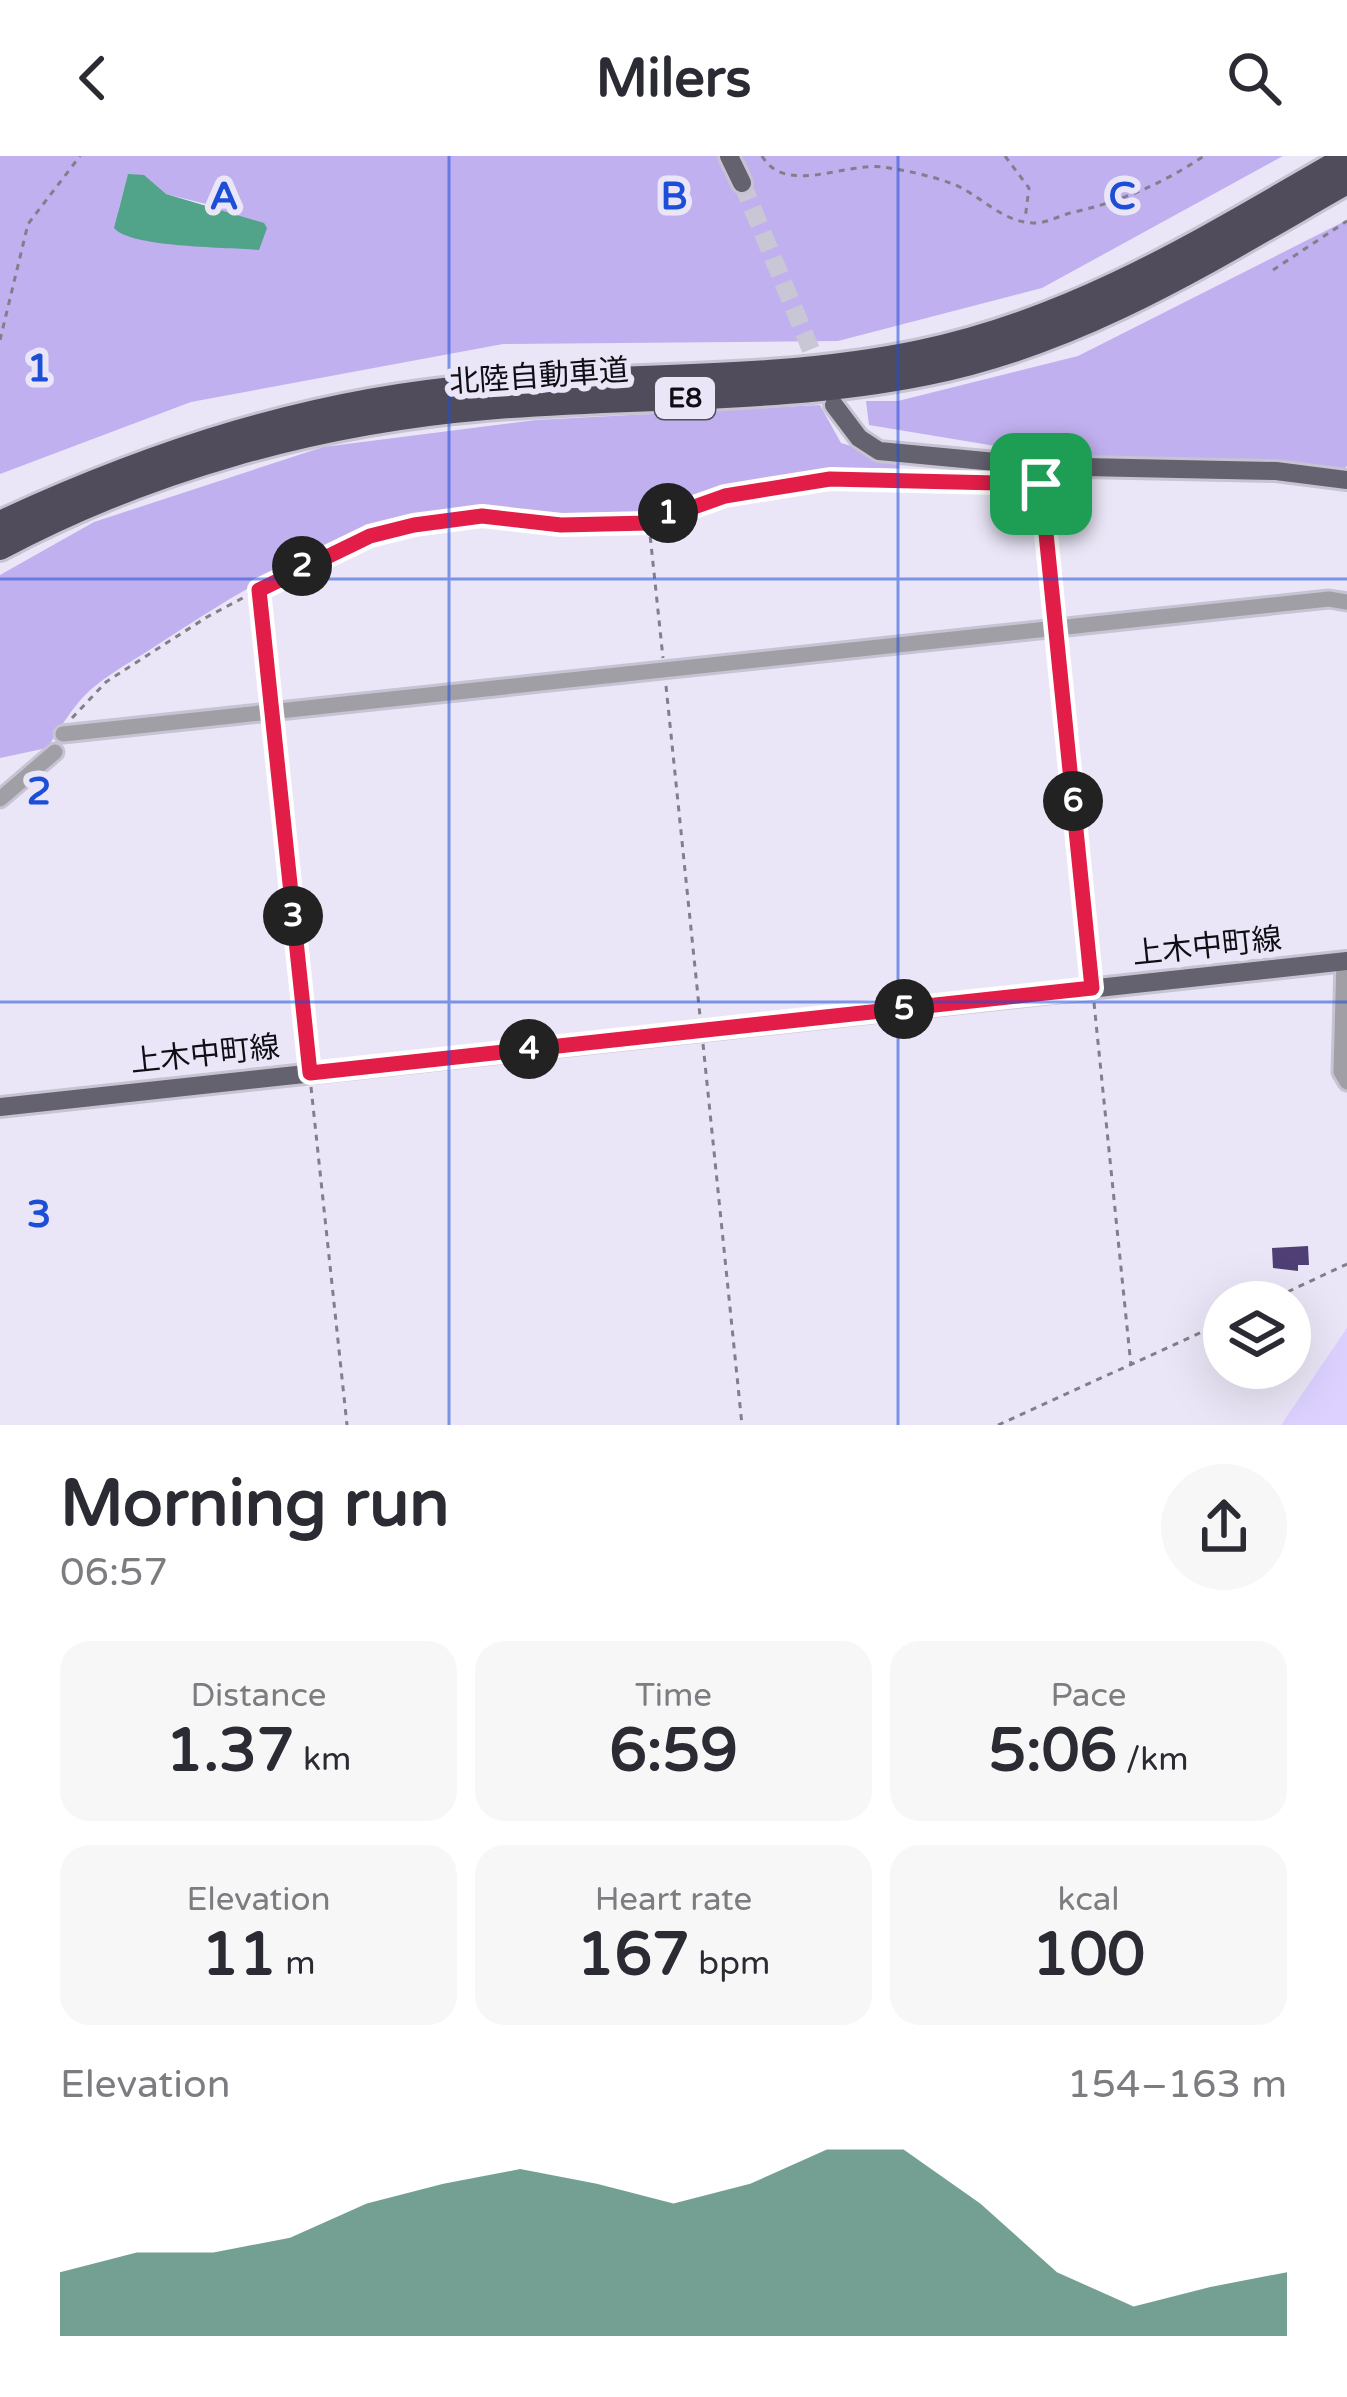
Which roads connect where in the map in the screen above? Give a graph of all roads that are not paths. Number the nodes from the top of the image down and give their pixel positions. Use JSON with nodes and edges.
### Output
{"nodes":[{"id":1,"x":729,"y":156,"type":"edge"},
{"id":2,"x":1347,"y":157,"type":"edge"},
{"id":3,"x":1347,"y":182,"type":"edge"},
{"id":4,"x":742,"y":184,"type":"tunnel mouth"},
{"id":5,"x":834,"y":405,"type":"dead end"},
{"id":6,"x":1347,"y":480,"type":"edge"},
{"id":7,"x":0,"y":523,"type":"edge"},
{"id":8,"x":0,"y":548,"type":"edge"},
{"id":9,"x":1347,"y":602,"type":"edge"},
{"id":10,"x":63,"y":734,"type":"road end"},
{"id":11,"x":55,"y":752,"type":"dead end"},
{"id":12,"x":0,"y":799,"type":"edge"},
{"id":13,"x":1346,"y":961,"type":"edge"},
{"id":14,"x":1346,"y":1032,"type":"edge"},
{"id":15,"x":1347,"y":1082,"type":"edge"},
{"id":16,"x":0,"y":1106,"type":"edge"}],
"edges":[{"from":1,"to":4,"type":"main road"},
{"from":2,"to":7,"type":"highway","name":"北陸自動車道","number":"E8"},
{"from":3,"to":8,"type":"highway","name":"北陸自動車道","number":"E8"},
{"from":5,"to":6,"type":"main road"},
{"from":9,"to":10,"type":"street"},
{"from":11,"to":12,"type":"street"},
{"from":13,"to":14,"type":"street"},
{"from":13,"to":16,"type":"main road","name":"上木中町線"},
{"from":14,"to":15,"type":"street"}]}
